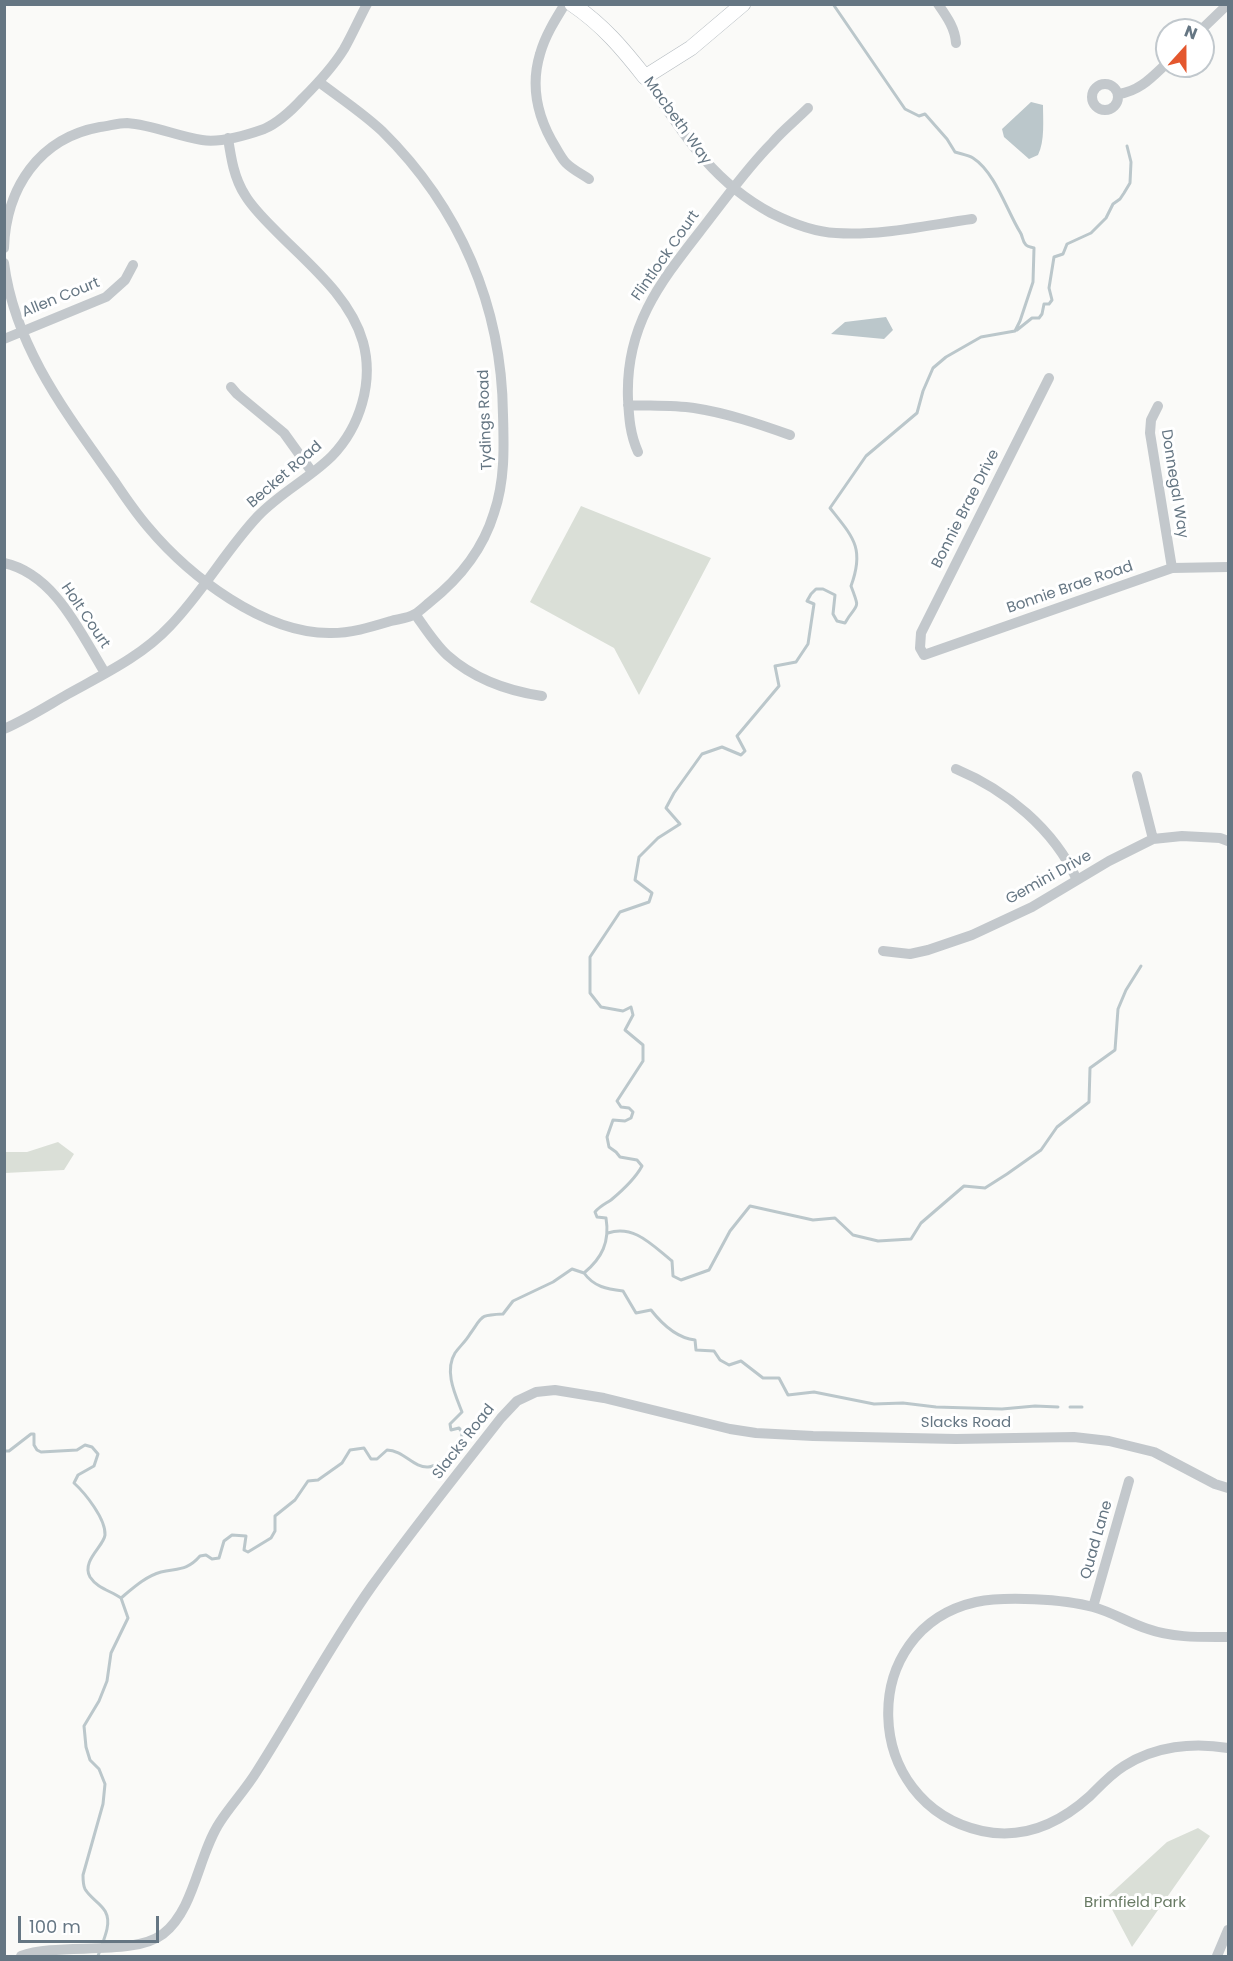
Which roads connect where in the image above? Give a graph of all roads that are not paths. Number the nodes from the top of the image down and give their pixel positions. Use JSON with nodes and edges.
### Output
{"nodes":[{"id":1,"x":367,"y":4,"type":"edge"},
{"id":2,"x":565,"y":4,"type":"edge"},
{"id":3,"x":572,"y":4,"type":"edge"},
{"id":4,"x":743,"y":4,"type":"edge"},
{"id":5,"x":938,"y":4,"type":"edge"},
{"id":6,"x":1228,"y":4,"type":"edge"},
{"id":7,"x":1213,"y":18,"type":"edge"},
{"id":8,"x":956,"y":43,"type":"dead end"},
{"id":9,"x":1155,"y":74,"type":"edge"},
{"id":10,"x":645,"y":78,"type":"junction"},
{"id":11,"x":319,"y":82,"type":"junction"},
{"id":12,"x":1119,"y":94,"type":"dead end"},
{"id":13,"x":808,"y":108,"type":"dead end"},
{"id":14,"x":228,"y":138,"type":"junction"},
{"id":15,"x":589,"y":179,"type":"dead end"},
{"id":16,"x":732,"y":189,"type":"junction"},
{"id":17,"x":972,"y":219,"type":"dead end"},
{"id":18,"x":4,"y":248,"type":"edge"},
{"id":19,"x":4,"y":263,"type":"edge"},
{"id":20,"x":133,"y":265,"type":"dead end"},
{"id":21,"x":21,"y":331,"type":"junction"},
{"id":22,"x":4,"y":339,"type":"edge"},
{"id":23,"x":1049,"y":378,"type":"dead end"},
{"id":24,"x":231,"y":387,"type":"dead end"},
{"id":25,"x":628,"y":405,"type":"junction"},
{"id":26,"x":1158,"y":406,"type":"dead end"},
{"id":27,"x":790,"y":435,"type":"dead end"},
{"id":28,"x":638,"y":452,"type":"dead end"},
{"id":29,"x":312,"y":472,"type":"junction"},
{"id":30,"x":4,"y":563,"type":"edge"},
{"id":31,"x":1228,"y":567,"type":"edge"},
{"id":32,"x":1173,"y":568,"type":"junction"},
{"id":33,"x":207,"y":582,"type":"junction"},
{"id":34,"x":415,"y":615,"type":"junction"},
{"id":35,"x":924,"y":656,"type":"joint"},
{"id":36,"x":105,"y":673,"type":"junction"},
{"id":37,"x":542,"y":696,"type":"dead end"},
{"id":38,"x":4,"y":729,"type":"edge"},
{"id":39,"x":956,"y":769,"type":"dead end"},
{"id":40,"x":1137,"y":776,"type":"dead end"},
{"id":41,"x":1153,"y":838,"type":"junction"},
{"id":42,"x":1228,"y":841,"type":"edge"},
{"id":43,"x":1077,"y":880,"type":"junction"},
{"id":44,"x":883,"y":951,"type":"dead end"},
{"id":45,"x":1130,"y":1481,"type":"dead end"},
{"id":46,"x":1228,"y":1488,"type":"edge"},
{"id":47,"x":1093,"y":1607,"type":"junction"},
{"id":48,"x":1228,"y":1637,"type":"edge"},
{"id":49,"x":1228,"y":1748,"type":"edge"},
{"id":50,"x":1228,"y":1930,"type":"edge"},
{"id":51,"x":21,"y":1956,"type":"edge"},
{"id":52,"x":1216,"y":1956,"type":"edge"}],
"edges":[{"from":1,"to":11,"type":"street"},
{"from":2,"to":15,"type":"street"},
{"from":3,"to":10,"type":"street","name":"Macbeth Way"},
{"from":4,"to":10,"type":"street"},
{"from":5,"to":8,"type":"street"},
{"from":6,"to":7,"type":"street"},
{"from":9,"to":12,"type":"street"},
{"from":10,"to":16,"type":"street","name":"Macbeth Way"},
{"from":11,"to":14,"type":"street"},
{"from":11,"to":34,"type":"street","name":"Tydings Road"},
{"from":13,"to":16,"type":"street","name":"Flintlock Court"},
{"from":14,"to":18,"type":"street"},
{"from":14,"to":29,"type":"street","name":"Becket Road"},
{"from":16,"to":17,"type":"street","name":"Macbeth Way"},
{"from":16,"to":25,"type":"street","name":"Flintlock Court"},
{"from":19,"to":21,"type":"street","name":"Tydings Road"},
{"from":20,"to":21,"type":"street","name":"Allen Court"},
{"from":21,"to":22,"type":"street","name":"Allen Court"},
{"from":21,"to":33,"type":"street","name":"Tydings Road"},
{"from":23,"to":35,"type":"street","name":"Bonnie Brae Drive"},
{"from":24,"to":29,"type":"street"},
{"from":25,"to":27,"type":"street"},
{"from":25,"to":28,"type":"street","name":"Flintlock Court"},
{"from":26,"to":32,"type":"street","name":"Donnegal Way"},
{"from":29,"to":33,"type":"street","name":"Becket Road"},
{"from":30,"to":36,"type":"street","name":"Holt Court"},
{"from":31,"to":32,"type":"street","name":"Bonnie Brae Road"},
{"from":32,"to":35,"type":"street","name":"Bonnie Brae Road"},
{"from":33,"to":34,"type":"street","name":"Tydings Road"},
{"from":33,"to":36,"type":"street","name":"Becket Road"},
{"from":34,"to":37,"type":"street"},
{"from":36,"to":38,"type":"street","name":"Becket Road"},
{"from":39,"to":43,"type":"street"},
{"from":40,"to":41,"type":"street"},
{"from":41,"to":42,"type":"street","name":"Gemini Drive"},
{"from":41,"to":43,"type":"street","name":"Gemini Drive"},
{"from":43,"to":44,"type":"street","name":"Gemini Drive"},
{"from":45,"to":47,"type":"street","name":"Quad Lane"},
{"from":46,"to":51,"type":"street","name":"Slacks Road"},
{"from":47,"to":48,"type":"street"},
{"from":47,"to":49,"type":"street"},
{"from":50,"to":52,"type":"street"}]}
